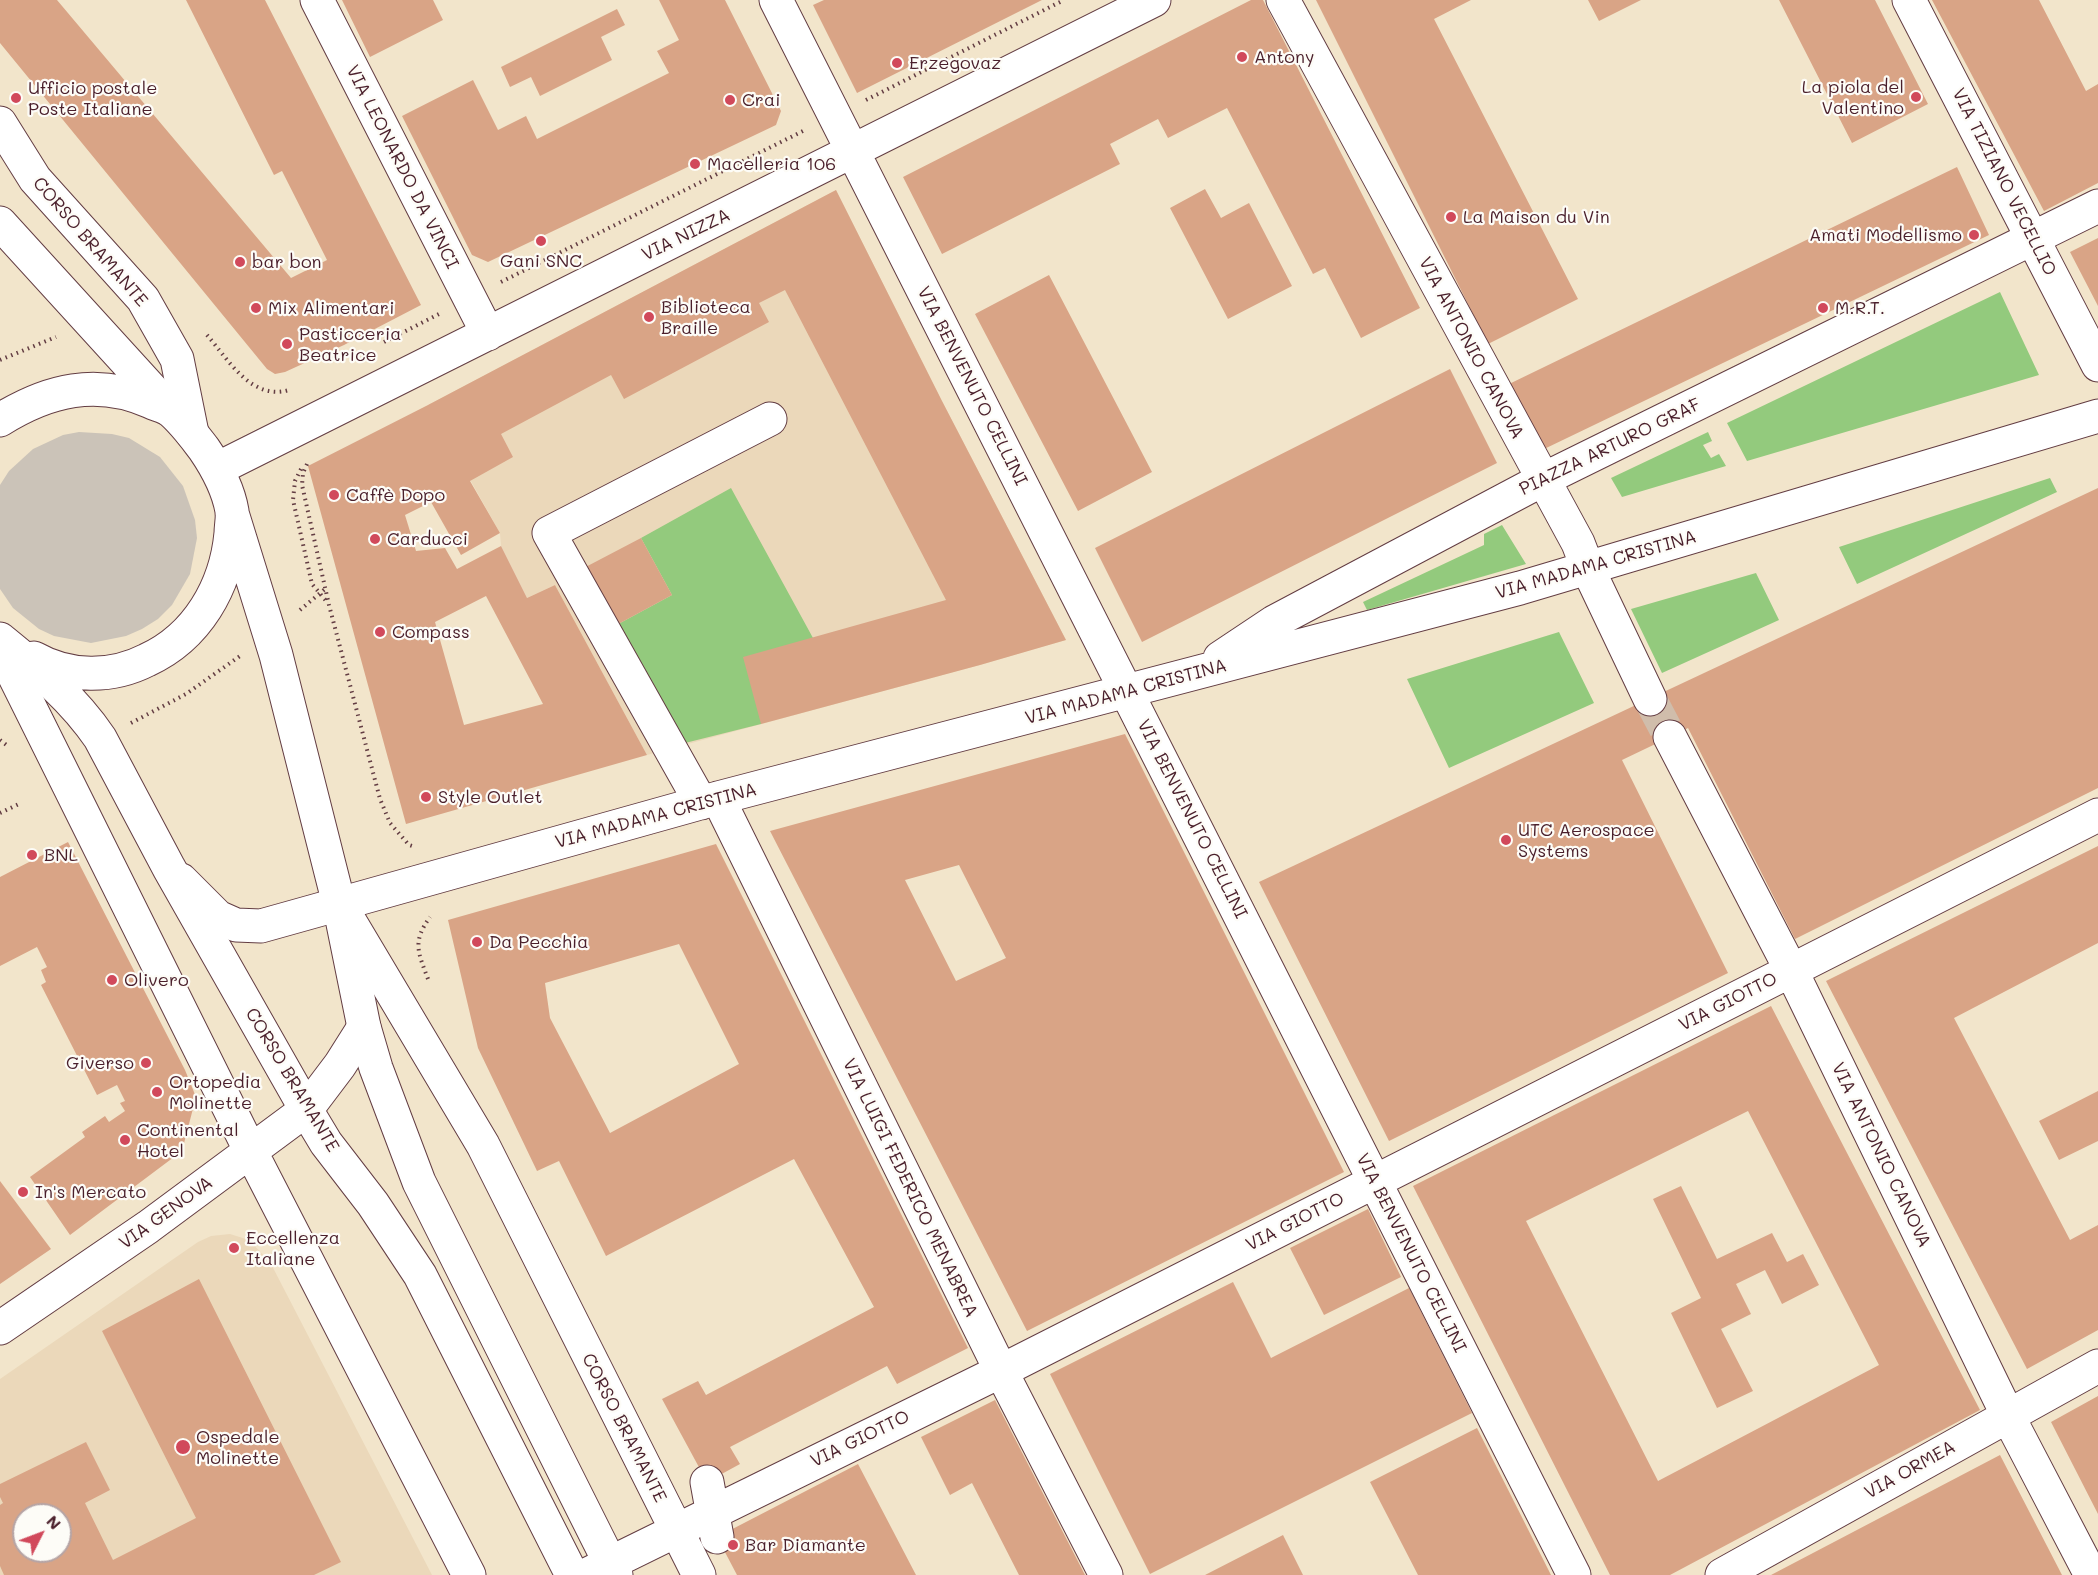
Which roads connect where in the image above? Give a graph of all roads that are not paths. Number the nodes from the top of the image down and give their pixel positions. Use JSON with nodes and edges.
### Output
{"nodes":[{"id":1,"x":317,"y":0,"type":"edge"},
{"id":2,"x":776,"y":0,"type":"edge"},
{"id":3,"x":1154,"y":0,"type":"edge"},
{"id":4,"x":1282,"y":0,"type":"edge"},
{"id":5,"x":1910,"y":0,"type":"edge"},
{"id":6,"x":0,"y":123,"type":"edge"},
{"id":7,"x":853,"y":152,"type":"junction"},
{"id":8,"x":2098,"y":206,"type":"edge"},
{"id":9,"x":0,"y":223,"type":"edge"},
{"id":10,"x":2033,"y":239,"type":"junction"},
{"id":11,"x":488,"y":334,"type":"junction"},
{"id":12,"x":2098,"y":365,"type":"edge"},
{"id":13,"x":2098,"y":416,"type":"edge"},
{"id":14,"x":770,"y":419,"type":"dead end"},
{"id":15,"x":0,"y":420,"type":"edge"},
{"id":16,"x":181,"y":422,"type":"junction"},
{"id":17,"x":216,"y":469,"type":"junction"},
{"id":18,"x":1542,"y":480,"type":"junction"},
{"id":19,"x":232,"y":513,"type":"junction"},
{"id":20,"x":1588,"y":569,"type":"junction"},
{"id":21,"x":0,"y":638,"type":"edge"},
{"id":22,"x":0,"y":647,"type":"edge"},
{"id":23,"x":1197,"y":672,"type":"junction"},
{"id":24,"x":1128,"y":691,"type":"junction"},
{"id":25,"x":1650,"y":699,"type":"tunnel mouth"},
{"id":26,"x":1670,"y":737,"type":"tunnel mouth"},
{"id":27,"x":709,"y":801,"type":"junction"},
{"id":28,"x":2098,"y":815,"type":"edge"},
{"id":29,"x":169,"y":868,"type":"junction"},
{"id":30,"x":339,"y":904,"type":"junction"},
{"id":31,"x":1791,"y":970,"type":"junction"},
{"id":32,"x":364,"y":1027,"type":"junction"},
{"id":33,"x":306,"y":1110,"type":"junction"},
{"id":34,"x":251,"y":1152,"type":"junction"},
{"id":35,"x":1375,"y":1182,"type":"junction"},
{"id":36,"x":0,"y":1328,"type":"edge"},
{"id":37,"x":968,"y":1348,"type":"dead end"},
{"id":38,"x":2098,"y":1366,"type":"edge"},
{"id":39,"x":993,"y":1383,"type":"junction"},
{"id":40,"x":2008,"y":1416,"type":"junction"},
{"id":41,"x":675,"y":1530,"type":"junction"},
{"id":42,"x":604,"y":1571,"type":"edge"},
{"id":43,"x":469,"y":1575,"type":"edge"},
{"id":44,"x":572,"y":1575,"type":"edge"},
{"id":45,"x":699,"y":1575,"type":"edge"},
{"id":46,"x":1106,"y":1575,"type":"edge"},
{"id":47,"x":1574,"y":1575,"type":"edge"},
{"id":48,"x":1722,"y":1575,"type":"edge"},
{"id":49,"x":2091,"y":1575,"type":"edge"}],
"edges":[{"from":1,"to":11,"type":"street","name":"VIA LEONARDO DA VINCI"},
{"from":2,"to":7,"type":"street","name":"VIA BENVENUTO CELLINI"},
{"from":3,"to":7,"type":"street","name":"VIA NIZZA"},
{"from":4,"to":18,"type":"street","name":"VIA ANTONIO CANOVA"},
{"from":5,"to":10,"type":"street","name":"VIA TIZIANO VECELLIO"},
{"from":6,"to":16,"type":"street","name":"CORSO BRAMANTE"},
{"from":7,"to":11,"type":"street","name":"VIA NIZZA"},
{"from":7,"to":24,"type":"street","name":"VIA BENVENUTO CELLINI"},
{"from":8,"to":10,"type":"street","name":"PIAZZA ARTURO GRAF"},
{"from":9,"to":16,"type":"street"},
{"from":10,"to":12,"type":"street","name":"VIA TIZIANO VECELLIO"},
{"from":10,"to":18,"type":"street","name":"PIAZZA ARTURO GRAF"},
{"from":11,"to":17,"type":"street","name":"VIA NIZZA"},
{"from":13,"to":20,"type":"street","name":"VIA MADAMA CRISTINA"},
{"from":14,"to":27,"type":"street","name":"VIA LUIGI FEDERICO MENABREA"},
{"from":15,"to":16,"type":"street"},
{"from":16,"to":17,"type":"street","name":"CORSO BRAMANTE"},
{"from":17,"to":19,"type":"street","name":"CORSO BRAMANTE"},
{"from":18,"to":20,"type":"street","name":"VIA ANTONIO CANOVA"},
{"from":18,"to":23,"type":"street","name":"PIAZZA ARTURO GRAF"},
{"from":19,"to":21,"type":"street"},
{"from":19,"to":30,"type":"street","name":"CORSO BRAMANTE"},
{"from":20,"to":23,"type":"street","name":"VIA MADAMA CRISTINA"},
{"from":20,"to":25,"type":"street","name":"VIA ANTONIO CANOVA"},
{"from":21,"to":29,"type":"street","name":"CORSO BRAMANTE"},
{"from":22,"to":34,"type":"street"},
{"from":23,"to":24,"type":"street","name":"VIA MADAMA CRISTINA"},
{"from":24,"to":27,"type":"street","name":"VIA MADAMA CRISTINA"},
{"from":24,"to":35,"type":"street","name":"VIA BENVENUTO CELLINI"},
{"from":26,"to":31,"type":"street","name":"VIA ANTONIO CANOVA"},
{"from":27,"to":30,"type":"street","name":"VIA MADAMA CRISTINA"},
{"from":27,"to":39,"type":"street","name":"VIA LUIGI FEDERICO MENABREA"},
{"from":28,"to":31,"type":"street","name":"VIA GIOTTO"},
{"from":29,"to":30,"type":"street","name":"VIA MADAMA CRISTINA"},
{"from":29,"to":33,"type":"street","name":"CORSO BRAMANTE"},
{"from":30,"to":32,"type":"street","name":"CORSO BRAMANTE"},
{"from":30,"to":41,"type":"street","name":"CORSO BRAMANTE"},
{"from":31,"to":35,"type":"street","name":"VIA GIOTTO"},
{"from":31,"to":40,"type":"street","name":"VIA ANTONIO CANOVA"},
{"from":32,"to":33,"type":"street","name":"VIA GENOVA"},
{"from":32,"to":42,"type":"street","name":"CORSO BRAMANTE"},
{"from":33,"to":34,"type":"street","name":"VIA GENOVA"},
{"from":33,"to":44,"type":"street","name":"CORSO BRAMANTE"},
{"from":34,"to":36,"type":"street","name":"VIA GENOVA"},
{"from":34,"to":43,"type":"street"},
{"from":35,"to":39,"type":"street","name":"VIA GIOTTO"},
{"from":35,"to":47,"type":"street","name":"VIA BENVENUTO CELLINI"},
{"from":37,"to":39,"type":"street"},
{"from":38,"to":40,"type":"street","name":"VIA ORMEA"},
{"from":39,"to":41,"type":"street","name":"VIA GIOTTO"},
{"from":39,"to":46,"type":"street","name":"VIA LUIGI FEDERICO MENABREA"},
{"from":40,"to":48,"type":"street","name":"VIA ORMEA"},
{"from":40,"to":49,"type":"street","name":"VIA ANTONIO CANOVA"},
{"from":41,"to":42,"type":"street","name":"VIA GIOTTO"},
{"from":41,"to":45,"type":"street","name":"CORSO BRAMANTE"}]}
